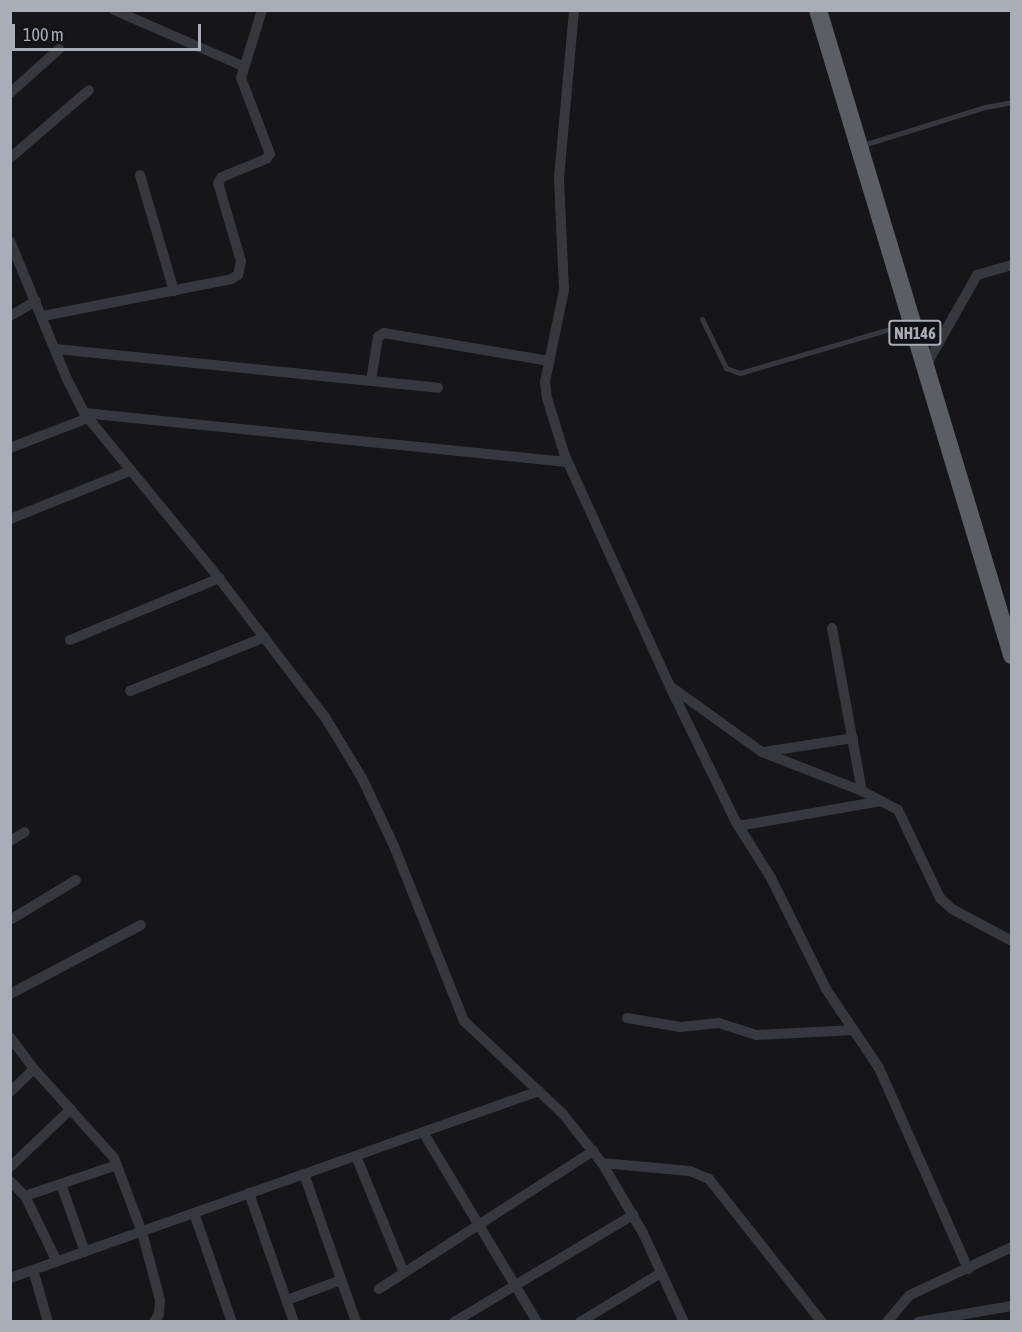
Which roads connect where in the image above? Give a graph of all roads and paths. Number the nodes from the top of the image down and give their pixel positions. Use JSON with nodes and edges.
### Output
{"nodes":[{"id":1,"x":114,"y":10,"type":"edge"},
{"id":2,"x":262,"y":10,"type":"edge"},
{"id":3,"x":574,"y":10,"type":"edge"},
{"id":4,"x":818,"y":10,"type":"edge"},
{"id":5,"x":59,"y":49,"type":"dead end"},
{"id":6,"x":243,"y":66,"type":"junction"},
{"id":7,"x":89,"y":90,"type":"dead end"},
{"id":8,"x":10,"y":93,"type":"edge"},
{"id":9,"x":1011,"y":102,"type":"edge"},
{"id":10,"x":860,"y":146,"type":"junction"},
{"id":11,"x":10,"y":158,"type":"edge"},
{"id":12,"x":140,"y":175,"type":"dead end"},
{"id":13,"x":11,"y":241,"type":"edge"},
{"id":14,"x":1011,"y":265,"type":"edge"},
{"id":15,"x":174,"y":291,"type":"junction"},
{"id":16,"x":36,"y":301,"type":"junction"},
{"id":17,"x":10,"y":316,"type":"edge"},
{"id":18,"x":43,"y":316,"type":"junction"},
{"id":19,"x":702,"y":318,"type":"dead end"},
{"id":20,"x":912,"y":323,"type":"junction"},
{"id":21,"x":56,"y":349,"type":"junction"},
{"id":22,"x":550,"y":361,"type":"junction"},
{"id":23,"x":925,"y":367,"type":"junction"},
{"id":24,"x":371,"y":381,"type":"junction"},
{"id":25,"x":438,"y":388,"type":"dead end"},
{"id":26,"x":86,"y":415,"type":"junction"},
{"id":27,"x":10,"y":448,"type":"edge"},
{"id":28,"x":567,"y":462,"type":"junction"},
{"id":29,"x":130,"y":471,"type":"junction"},
{"id":30,"x":10,"y":519,"type":"edge"},
{"id":31,"x":220,"y":578,"type":"junction"},
{"id":32,"x":832,"y":628,"type":"dead end"},
{"id":33,"x":265,"y":638,"type":"junction"},
{"id":34,"x":70,"y":640,"type":"dead end"},
{"id":35,"x":1011,"y":655,"type":"edge"},
{"id":36,"x":670,"y":686,"type":"junction"},
{"id":37,"x":130,"y":691,"type":"dead end"},
{"id":38,"x":853,"y":738,"type":"junction"},
{"id":39,"x":762,"y":752,"type":"junction"},
{"id":40,"x":862,"y":791,"type":"junction"},
{"id":41,"x":882,"y":801,"type":"junction"},
{"id":42,"x":738,"y":826,"type":"junction"},
{"id":43,"x":25,"y":832,"type":"dead end"},
{"id":44,"x":10,"y":841,"type":"edge"},
{"id":45,"x":76,"y":880,"type":"dead end"},
{"id":46,"x":10,"y":920,"type":"edge"},
{"id":47,"x":141,"y":925,"type":"dead end"},
{"id":48,"x":1011,"y":941,"type":"edge"},
{"id":49,"x":10,"y":994,"type":"edge"},
{"id":50,"x":627,"y":1018,"type":"dead end"},
{"id":51,"x":854,"y":1030,"type":"junction"},
{"id":52,"x":10,"y":1037,"type":"edge"},
{"id":53,"x":34,"y":1069,"type":"junction"},
{"id":54,"x":539,"y":1091,"type":"junction"},
{"id":55,"x":10,"y":1092,"type":"edge"},
{"id":56,"x":71,"y":1109,"type":"junction"},
{"id":57,"x":423,"y":1132,"type":"junction"},
{"id":58,"x":593,"y":1151,"type":"junction"},
{"id":59,"x":356,"y":1156,"type":"junction"},
{"id":60,"x":602,"y":1163,"type":"junction"},
{"id":61,"x":117,"y":1165,"type":"junction"},
{"id":62,"x":10,"y":1167,"type":"edge"},
{"id":63,"x":304,"y":1174,"type":"junction"},
{"id":64,"x":10,"y":1182,"type":"edge"},
{"id":65,"x":61,"y":1184,"type":"junction"},
{"id":66,"x":249,"y":1194,"type":"junction"},
{"id":67,"x":25,"y":1196,"type":"junction"},
{"id":68,"x":194,"y":1213,"type":"junction"},
{"id":69,"x":633,"y":1215,"type":"junction"},
{"id":70,"x":478,"y":1224,"type":"junction"},
{"id":71,"x":142,"y":1232,"type":"junction"},
{"id":72,"x":1011,"y":1247,"type":"edge"},
{"id":73,"x":85,"y":1252,"type":"junction"},
{"id":74,"x":57,"y":1262,"type":"junction"},
{"id":75,"x":968,"y":1269,"type":"junction"},
{"id":76,"x":33,"y":1270,"type":"junction"},
{"id":77,"x":404,"y":1273,"type":"junction"},
{"id":78,"x":662,"y":1273,"type":"junction"},
{"id":79,"x":12,"y":1276,"type":"edge"},
{"id":80,"x":341,"y":1280,"type":"junction"},
{"id":81,"x":515,"y":1285,"type":"junction"},
{"id":82,"x":379,"y":1289,"type":"dead end"},
{"id":83,"x":287,"y":1300,"type":"junction"},
{"id":84,"x":1011,"y":1306,"type":"edge"},
{"id":85,"x":48,"y":1322,"type":"edge"},
{"id":86,"x":154,"y":1322,"type":"edge"},
{"id":87,"x":232,"y":1322,"type":"edge"},
{"id":88,"x":294,"y":1322,"type":"edge"},
{"id":89,"x":356,"y":1322,"type":"edge"},
{"id":90,"x":454,"y":1322,"type":"edge"},
{"id":91,"x":537,"y":1322,"type":"edge"},
{"id":92,"x":580,"y":1322,"type":"edge"},
{"id":93,"x":684,"y":1322,"type":"edge"},
{"id":94,"x":822,"y":1322,"type":"edge"},
{"id":95,"x":887,"y":1322,"type":"edge"},
{"id":96,"x":918,"y":1322,"type":"edge"}],
"edges":[{"from":1,"to":6,"type":"street"},
{"from":2,"to":6,"type":"street"},
{"from":3,"to":22,"type":"street"},
{"from":4,"to":10,"type":"highway","number":"NH146"},
{"from":5,"to":8,"type":"street"},
{"from":6,"to":15,"type":"street"},
{"from":7,"to":11,"type":"street"},
{"from":9,"to":10,"type":"lane"},
{"from":10,"to":20,"type":"highway","number":"NH146"},
{"from":12,"to":15,"type":"street"},
{"from":13,"to":16,"type":"street"},
{"from":14,"to":23,"type":"street"},
{"from":15,"to":18,"type":"street"},
{"from":16,"to":17,"type":"street"},
{"from":16,"to":18,"type":"street"},
{"from":18,"to":21,"type":"street"},
{"from":19,"to":20,"type":"lane"},
{"from":20,"to":23,"type":"highway","number":"NH146"},
{"from":21,"to":24,"type":"street"},
{"from":21,"to":26,"type":"street"},
{"from":22,"to":24,"type":"street"},
{"from":22,"to":28,"type":"street"},
{"from":23,"to":35,"type":"highway","number":"NH146"},
{"from":24,"to":25,"type":"street"},
{"from":26,"to":27,"type":"street"},
{"from":26,"to":28,"type":"street"},
{"from":26,"to":29,"type":"street"},
{"from":28,"to":36,"type":"street"},
{"from":29,"to":30,"type":"street"},
{"from":29,"to":31,"type":"street"},
{"from":31,"to":33,"type":"street"},
{"from":31,"to":34,"type":"street"},
{"from":32,"to":38,"type":"street"},
{"from":33,"to":37,"type":"street"},
{"from":33,"to":54,"type":"street"},
{"from":36,"to":39,"type":"street"},
{"from":36,"to":42,"type":"street"},
{"from":38,"to":39,"type":"street"},
{"from":38,"to":40,"type":"street"},
{"from":39,"to":40,"type":"street"},
{"from":40,"to":41,"type":"street"},
{"from":41,"to":42,"type":"street"},
{"from":41,"to":48,"type":"street"},
{"from":42,"to":51,"type":"street"},
{"from":43,"to":44,"type":"street"},
{"from":45,"to":46,"type":"street"},
{"from":47,"to":49,"type":"street"},
{"from":50,"to":51,"type":"street"},
{"from":51,"to":75,"type":"street"},
{"from":52,"to":53,"type":"street"},
{"from":53,"to":55,"type":"street"},
{"from":53,"to":56,"type":"street"},
{"from":54,"to":57,"type":"street"},
{"from":54,"to":58,"type":"street"},
{"from":56,"to":61,"type":"street"},
{"from":56,"to":62,"type":"street"},
{"from":57,"to":59,"type":"street"},
{"from":57,"to":70,"type":"street"},
{"from":58,"to":60,"type":"street"},
{"from":58,"to":70,"type":"street"},
{"from":59,"to":63,"type":"street"},
{"from":59,"to":77,"type":"street"},
{"from":60,"to":69,"type":"street"},
{"from":60,"to":94,"type":"street"},
{"from":61,"to":65,"type":"street"},
{"from":61,"to":71,"type":"street"},
{"from":63,"to":66,"type":"street"},
{"from":63,"to":80,"type":"street"},
{"from":64,"to":67,"type":"street"},
{"from":65,"to":67,"type":"street"},
{"from":65,"to":73,"type":"street"},
{"from":66,"to":68,"type":"street"},
{"from":66,"to":83,"type":"street"},
{"from":67,"to":74,"type":"street"},
{"from":68,"to":71,"type":"street"},
{"from":68,"to":87,"type":"street"},
{"from":69,"to":78,"type":"street"},
{"from":69,"to":81,"type":"street"},
{"from":70,"to":77,"type":"street"},
{"from":70,"to":81,"type":"street"},
{"from":71,"to":73,"type":"street"},
{"from":71,"to":86,"type":"street"},
{"from":72,"to":75,"type":"street"},
{"from":73,"to":74,"type":"street"},
{"from":74,"to":76,"type":"street"},
{"from":75,"to":95,"type":"street"},
{"from":76,"to":79,"type":"street"},
{"from":76,"to":85,"type":"street"},
{"from":77,"to":82,"type":"street"},
{"from":78,"to":92,"type":"street"},
{"from":78,"to":93,"type":"street"},
{"from":80,"to":83,"type":"street"},
{"from":80,"to":89,"type":"street"},
{"from":81,"to":90,"type":"street"},
{"from":81,"to":91,"type":"street"},
{"from":83,"to":88,"type":"street"},
{"from":84,"to":96,"type":"street"}]}
